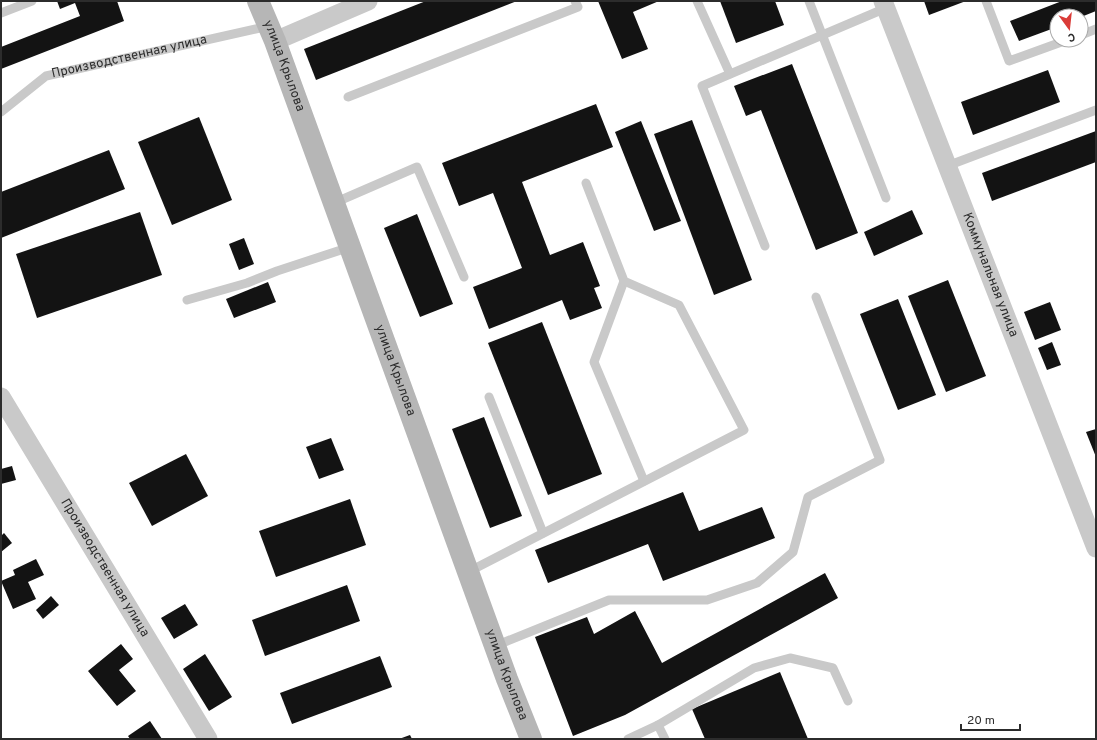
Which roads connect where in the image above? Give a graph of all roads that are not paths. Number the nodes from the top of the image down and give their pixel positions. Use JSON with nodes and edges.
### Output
{"nodes":[{"id":1,"x":32,"y":1,"type":"edge"},
{"id":2,"x":258,"y":1,"type":"edge"},
{"id":3,"x":368,"y":1,"type":"edge"},
{"id":4,"x":575,"y":1,"type":"edge"},
{"id":5,"x":697,"y":1,"type":"edge"},
{"id":6,"x":809,"y":1,"type":"edge"},
{"id":7,"x":986,"y":1,"type":"edge"},
{"id":8,"x":884,"y":4,"type":"edge"},
{"id":9,"x":1,"y":13,"type":"edge"},
{"id":10,"x":272,"y":33,"type":"junction"},
{"id":11,"x":822,"y":35,"type":"junction"},
{"id":12,"x":1049,"y":46,"type":"edge"},
{"id":13,"x":730,"y":74,"type":"junction"},
{"id":14,"x":348,"y":97,"type":"dead end"},
{"id":15,"x":1096,"y":110,"type":"edge"},
{"id":16,"x":1,"y":112,"type":"edge"},
{"id":17,"x":947,"y":166,"type":"junction"},
{"id":18,"x":586,"y":183,"type":"dead end"},
{"id":19,"x":886,"y":198,"type":"dead end"},
{"id":20,"x":334,"y":203,"type":"junction"},
{"id":21,"x":764,"y":246,"type":"dead end"},
{"id":22,"x":350,"y":247,"type":"junction"},
{"id":23,"x":464,"y":277,"type":"dead end"},
{"id":24,"x":624,"y":281,"type":"junction"},
{"id":25,"x":816,"y":296,"type":"dead end"},
{"id":26,"x":187,"y":300,"type":"dead end"},
{"id":27,"x":1,"y":397,"type":"edge"},
{"id":28,"x":489,"y":397,"type":"dead end"},
{"id":29,"x":644,"y":481,"type":"junction"},
{"id":30,"x":543,"y":533,"type":"junction"},
{"id":31,"x":1094,"y":540,"type":"edge"},
{"id":32,"x":468,"y":572,"type":"junction"},
{"id":33,"x":495,"y":646,"type":"junction"},
{"id":34,"x":848,"y":701,"type":"dead end"},
{"id":35,"x":658,"y":725,"type":"junction"},
{"id":36,"x":208,"y":739,"type":"edge"},
{"id":37,"x":531,"y":739,"type":"edge"},
{"id":38,"x":628,"y":739,"type":"edge"},
{"id":39,"x":665,"y":739,"type":"edge"}],
"edges":[{"from":1,"to":9,"type":"lane"},
{"from":2,"to":10,"type":"street","name":"улица Крылова"},
{"from":3,"to":10,"type":"street"},
{"from":4,"to":14,"type":"lane"},
{"from":5,"to":13,"type":"lane"},
{"from":6,"to":11,"type":"lane"},
{"from":7,"to":12,"type":"lane"},
{"from":8,"to":11,"type":"lane"},
{"from":8,"to":17,"type":"street","name":"Коммунальная улица"},
{"from":10,"to":16,"type":"lane","name":"Производственная улица"},
{"from":10,"to":20,"type":"street","name":"улица Крылова"},
{"from":11,"to":13,"type":"lane"},
{"from":11,"to":19,"type":"lane"},
{"from":13,"to":21,"type":"lane"},
{"from":15,"to":17,"type":"lane"},
{"from":17,"to":31,"type":"street","name":"Коммунальная улица"},
{"from":18,"to":24,"type":"lane"},
{"from":20,"to":22,"type":"street","name":"улица Крылова"},
{"from":20,"to":23,"type":"lane"},
{"from":22,"to":26,"type":"lane"},
{"from":22,"to":32,"type":"street","name":"улица Крылова"},
{"from":24,"to":29,"type":"lane"},
{"from":24,"to":29,"type":"lane"},
{"from":25,"to":33,"type":"lane"},
{"from":27,"to":36,"type":"street","name":"Производственная улица"},
{"from":28,"to":30,"type":"lane"},
{"from":29,"to":30,"type":"lane"},
{"from":30,"to":32,"type":"lane"},
{"from":32,"to":33,"type":"street","name":"улица Крылова"},
{"from":33,"to":37,"type":"street","name":"улица Крылова"},
{"from":34,"to":35,"type":"lane"},
{"from":35,"to":38,"type":"lane"},
{"from":35,"to":39,"type":"lane"}]}
